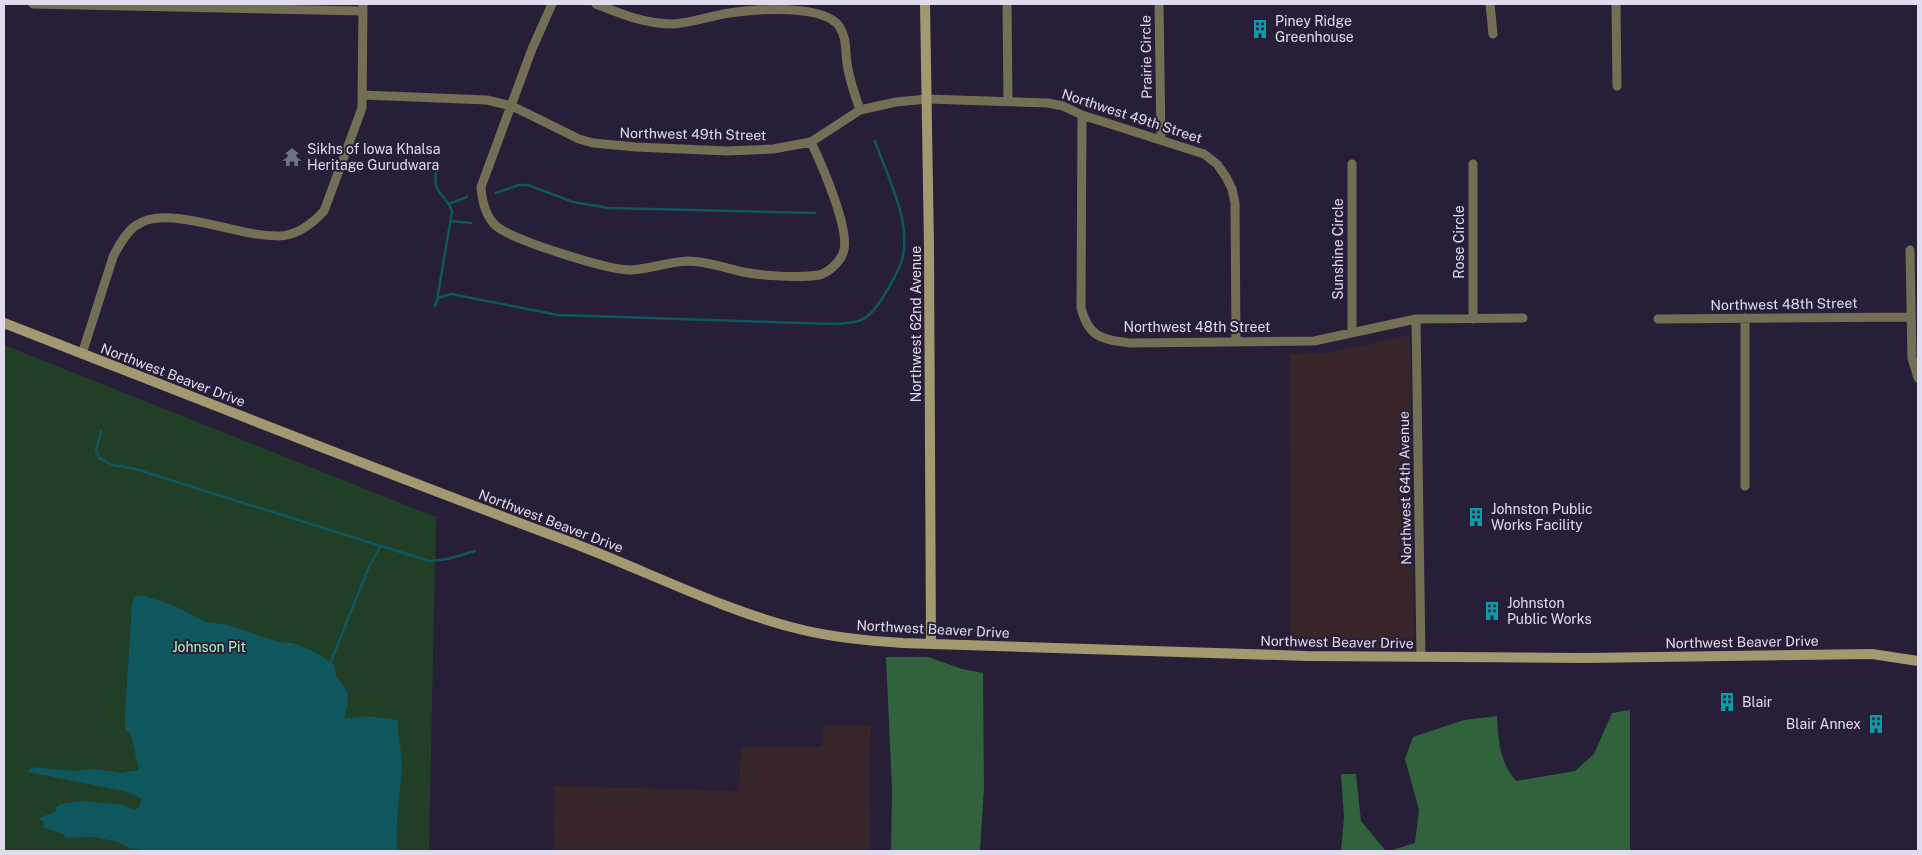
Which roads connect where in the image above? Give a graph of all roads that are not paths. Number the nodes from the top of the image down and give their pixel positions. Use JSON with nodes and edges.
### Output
{"nodes":[{"id":1,"x":33,"y":4,"type":"edge"},
{"id":2,"x":552,"y":4,"type":"edge"},
{"id":3,"x":596,"y":4,"type":"edge"},
{"id":4,"x":925,"y":4,"type":"edge"},
{"id":5,"x":1007,"y":4,"type":"edge"},
{"id":6,"x":1159,"y":4,"type":"edge"},
{"id":7,"x":1490,"y":4,"type":"edge"},
{"id":8,"x":1616,"y":4,"type":"edge"},
{"id":9,"x":363,"y":8,"type":"edge"},
{"id":10,"x":1493,"y":34,"type":"dead end"},
{"id":11,"x":1617,"y":86,"type":"dead end"},
{"id":12,"x":363,"y":95,"type":"junction"},
{"id":13,"x":928,"y":99,"type":"junction"},
{"id":14,"x":1008,"y":102,"type":"junction"},
{"id":15,"x":512,"y":106,"type":"junction"},
{"id":16,"x":860,"y":110,"type":"junction"},
{"id":17,"x":1082,"y":115,"type":"junction"},
{"id":18,"x":1161,"y":139,"type":"junction"},
{"id":19,"x":811,"y":142,"type":"junction"},
{"id":20,"x":1352,"y":164,"type":"dead end"},
{"id":21,"x":1473,"y":164,"type":"dead end"},
{"id":22,"x":1910,"y":250,"type":"dead end"},
{"id":23,"x":1911,"y":317,"type":"junction"},
{"id":24,"x":1523,"y":318,"type":"dead end"},
{"id":25,"x":1744,"y":318,"type":"junction"},
{"id":26,"x":1473,"y":319,"type":"junction"},
{"id":27,"x":1658,"y":319,"type":"dead end"},
{"id":28,"x":1416,"y":320,"type":"junction"},
{"id":29,"x":4,"y":323,"type":"edge"},
{"id":30,"x":1352,"y":333,"type":"junction"},
{"id":31,"x":1236,"y":342,"type":"junction"},
{"id":32,"x":82,"y":354,"type":"junction"},
{"id":33,"x":1918,"y":378,"type":"edge"},
{"id":34,"x":1745,"y":486,"type":"dead end"},
{"id":35,"x":931,"y":644,"type":"junction"},
{"id":36,"x":1421,"y":657,"type":"junction"},
{"id":37,"x":1918,"y":661,"type":"edge"}],
"edges":[{"from":1,"to":9,"type":"street"},
{"from":2,"to":15,"type":"street"},
{"from":3,"to":16,"type":"street"},
{"from":4,"to":13,"type":"main road","name":"Northwest 62nd Avenue"},
{"from":5,"to":14,"type":"street"},
{"from":6,"to":18,"type":"street","name":"Prairie Circle"},
{"from":7,"to":10,"type":"street"},
{"from":8,"to":11,"type":"street"},
{"from":9,"to":12,"type":"street"},
{"from":12,"to":15,"type":"street","name":"Northwest 49th Street"},
{"from":12,"to":32,"type":"street"},
{"from":13,"to":14,"type":"street","name":"Northwest 49th Street"},
{"from":13,"to":16,"type":"street","name":"Northwest 49th Street"},
{"from":13,"to":35,"type":"main road","name":"Northwest 62nd Avenue"},
{"from":14,"to":17,"type":"street","name":"Northwest 49th Street"},
{"from":15,"to":19,"type":"street","name":"Northwest 49th Street"},
{"from":15,"to":19,"type":"street"},
{"from":16,"to":19,"type":"street","name":"Northwest 49th Street"},
{"from":17,"to":18,"type":"street","name":"Northwest 49th Street"},
{"from":17,"to":31,"type":"street","name":"Northwest 48th Street"},
{"from":18,"to":31,"type":"street","name":"Northwest 49th Street"},
{"from":20,"to":30,"type":"street","name":"Sunshine Circle"},
{"from":21,"to":26,"type":"street","name":"Rose Circle"},
{"from":22,"to":23,"type":"street"},
{"from":23,"to":25,"type":"street","name":"Northwest 48th Street"},
{"from":23,"to":33,"type":"street"},
{"from":24,"to":26,"type":"street","name":"Northwest 48th Street"},
{"from":25,"to":27,"type":"street","name":"Northwest 48th Street"},
{"from":25,"to":34,"type":"street"},
{"from":26,"to":28,"type":"street","name":"Northwest 48th Street"},
{"from":28,"to":30,"type":"street","name":"Northwest 48th Street"},
{"from":28,"to":36,"type":"street","name":"Northwest 64th Avenue"},
{"from":29,"to":32,"type":"main road","name":"Northwest Beaver Drive"},
{"from":30,"to":31,"type":"street","name":"Northwest 48th Street"},
{"from":32,"to":35,"type":"main road","name":"Northwest Beaver Drive"},
{"from":35,"to":36,"type":"main road","name":"Northwest Beaver Drive"},
{"from":36,"to":37,"type":"main road","name":"Northwest Beaver Drive"}]}
